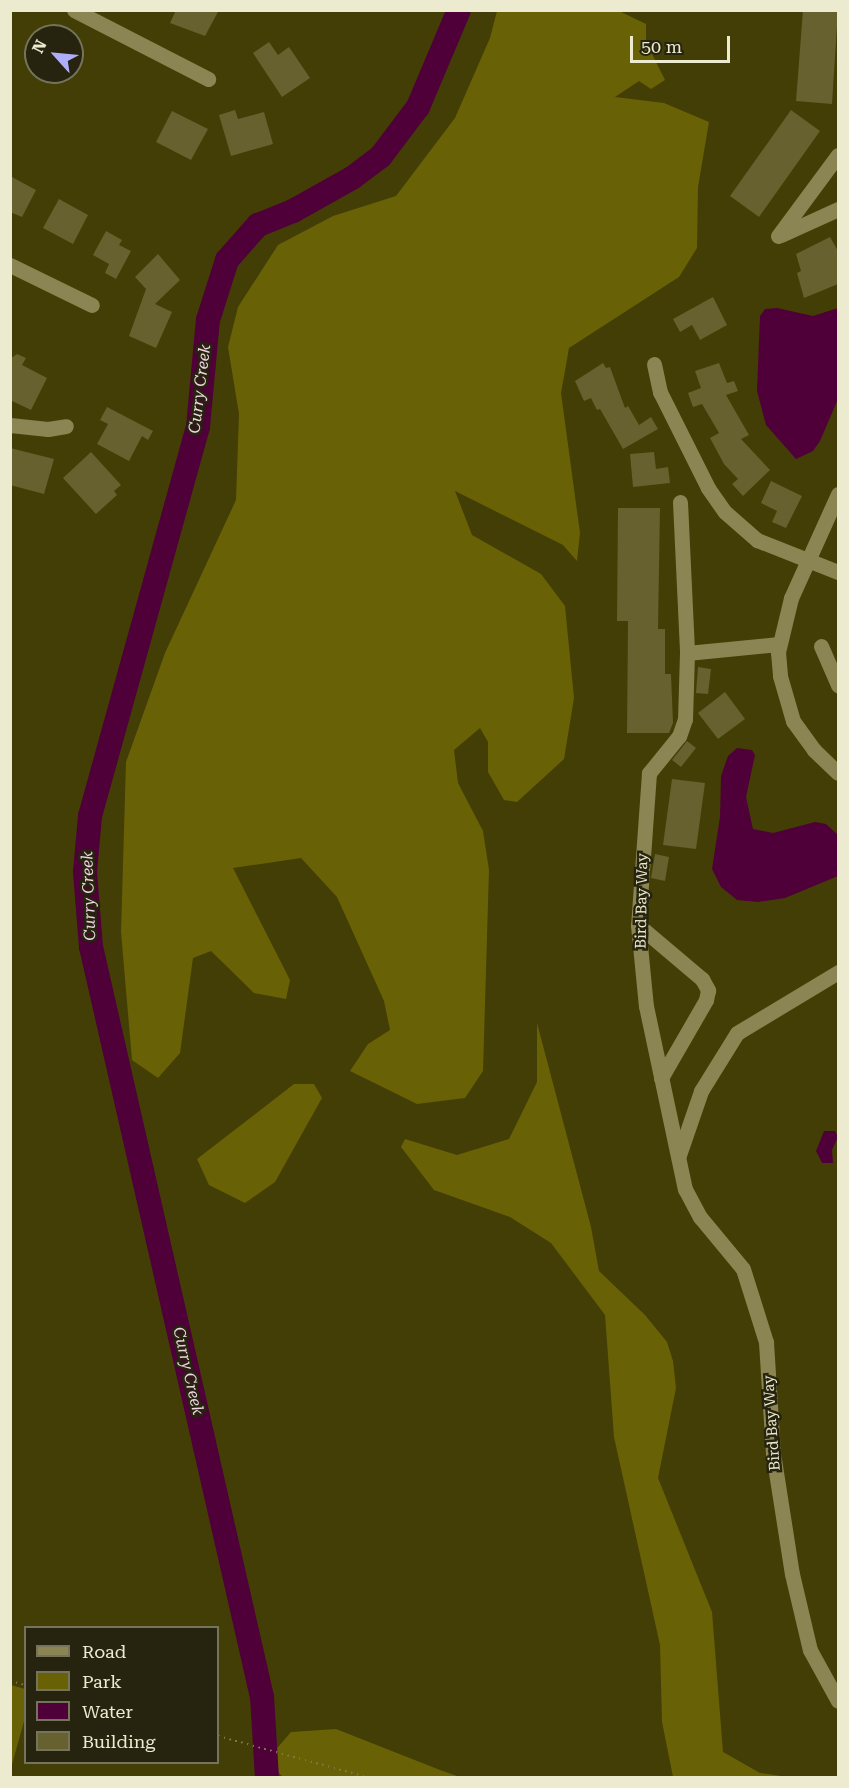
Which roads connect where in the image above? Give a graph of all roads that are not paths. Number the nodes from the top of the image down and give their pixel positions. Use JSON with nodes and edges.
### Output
{"nodes":[{"id":1,"x":74,"y":10,"type":"edge"},
{"id":2,"x":208,"y":79,"type":"dead end"},
{"id":3,"x":838,"y":155,"type":"edge"},
{"id":4,"x":838,"y":209,"type":"edge"},
{"id":5,"x":10,"y":265,"type":"edge"},
{"id":6,"x":92,"y":305,"type":"dead end"},
{"id":7,"x":654,"y":364,"type":"dead end"},
{"id":8,"x":10,"y":425,"type":"edge"},
{"id":9,"x":66,"y":426,"type":"dead end"},
{"id":10,"x":838,"y":494,"type":"edge"},
{"id":11,"x":680,"y":502,"type":"dead end"},
{"id":12,"x":806,"y":560,"type":"junction"},
{"id":13,"x":838,"y":572,"type":"edge"},
{"id":14,"x":779,"y":644,"type":"junction"},
{"id":15,"x":821,"y":646,"type":"dead end"},
{"id":16,"x":687,"y":653,"type":"junction"},
{"id":17,"x":838,"y":685,"type":"edge"},
{"id":18,"x":838,"y":773,"type":"edge"},
{"id":19,"x":639,"y":925,"type":"junction"},
{"id":20,"x":838,"y":972,"type":"edge"},
{"id":21,"x":661,"y":1078,"type":"junction"},
{"id":22,"x":678,"y":1159,"type":"junction"},
{"id":23,"x":838,"y":1701,"type":"edge"}],
"edges":[{"from":1,"to":2,"type":"street"},
{"from":3,"to":4,"type":"street"},
{"from":5,"to":6,"type":"street"},
{"from":7,"to":12,"type":"street"},
{"from":8,"to":9,"type":"street"},
{"from":10,"to":12,"type":"street"},
{"from":11,"to":16,"type":"street","name":"Bird Bay Way"},
{"from":12,"to":13,"type":"street"},
{"from":12,"to":14,"type":"street"},
{"from":14,"to":16,"type":"street"},
{"from":14,"to":18,"type":"street"},
{"from":15,"to":17,"type":"street"},
{"from":16,"to":19,"type":"street","name":"Bird Bay Way"},
{"from":19,"to":21,"type":"street","name":"Bird Bay Way"},
{"from":19,"to":21,"type":"street"},
{"from":20,"to":22,"type":"street"},
{"from":21,"to":22,"type":"street","name":"Bird Bay Way"},
{"from":22,"to":23,"type":"street","name":"Bird Bay Way"}]}
